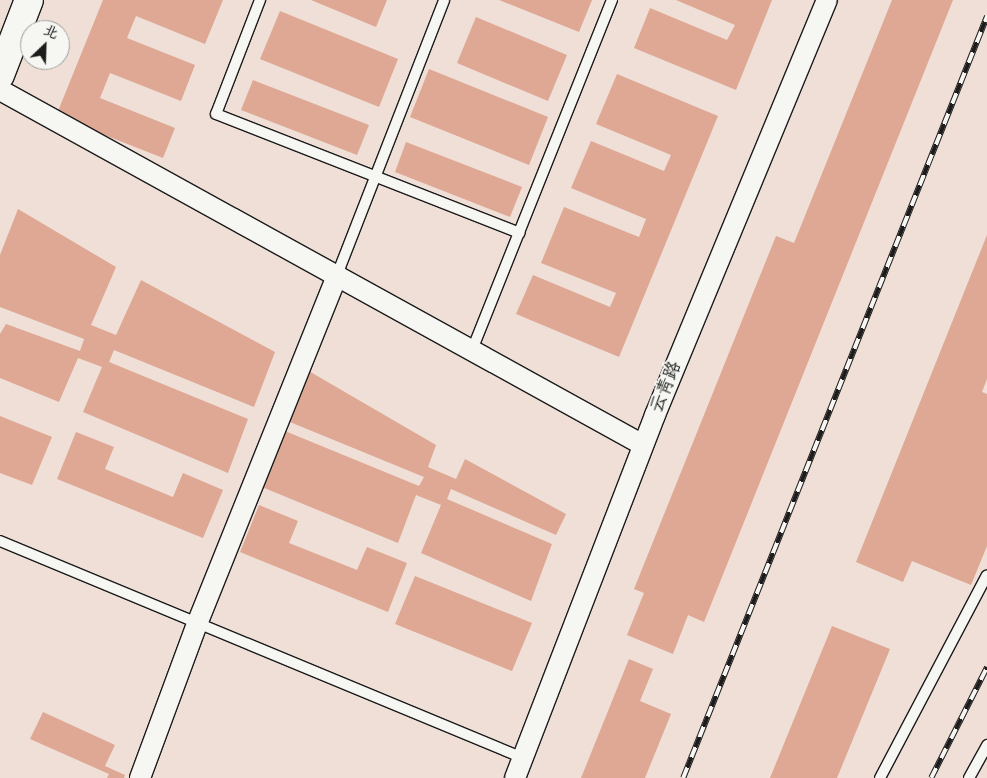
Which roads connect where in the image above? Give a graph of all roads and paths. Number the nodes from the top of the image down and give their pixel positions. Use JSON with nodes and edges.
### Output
{"nodes":[{"id":1,"x":29,"y":0,"type":"edge"},
{"id":2,"x":260,"y":0,"type":"edge"},
{"id":3,"x":444,"y":0,"type":"edge"},
{"id":4,"x":612,"y":0,"type":"edge"},
{"id":5,"x":827,"y":0,"type":"edge"},
{"id":6,"x":0,"y":75,"type":"edge"},
{"id":7,"x":0,"y":90,"type":"edge"},
{"id":8,"x":375,"y":177,"type":"junction"},
{"id":9,"x":519,"y":233,"type":"junction"},
{"id":10,"x":337,"y":274,"type":"junction"},
{"id":11,"x":472,"y":350,"type":"junction"},
{"id":12,"x":643,"y":445,"type":"junction"},
{"id":13,"x":0,"y":541,"type":"edge"},
{"id":14,"x":987,"y":575,"type":"edge"},
{"id":15,"x":197,"y":624,"type":"junction"},
{"id":16,"x":987,"y":745,"type":"edge"},
{"id":17,"x":523,"y":758,"type":"junction"},
{"id":18,"x":140,"y":778,"type":"edge"},
{"id":19,"x":515,"y":778,"type":"edge"},
{"id":20,"x":880,"y":778,"type":"edge"},
{"id":21,"x":969,"y":778,"type":"edge"}],
"edges":[{"from":1,"to":6,"type":"main road"},
{"from":2,"to":8,"type":"lane"},
{"from":3,"to":8,"type":"lane"},
{"from":4,"to":9,"type":"lane"},
{"from":5,"to":12,"type":"street","name":"云青路"},
{"from":7,"to":10,"type":"street"},
{"from":8,"to":9,"type":"lane"},
{"from":8,"to":10,"type":"lane"},
{"from":9,"to":11,"type":"lane"},
{"from":10,"to":11,"type":"street"},
{"from":10,"to":15,"type":"street"},
{"from":11,"to":12,"type":"street"},
{"from":12,"to":17,"type":"street","name":"云青路"},
{"from":13,"to":15,"type":"lane"},
{"from":14,"to":20,"type":"lane"},
{"from":15,"to":17,"type":"lane"},
{"from":15,"to":18,"type":"street"},
{"from":16,"to":21,"type":"lane"},
{"from":17,"to":19,"type":"street","name":"云青路"}]}
